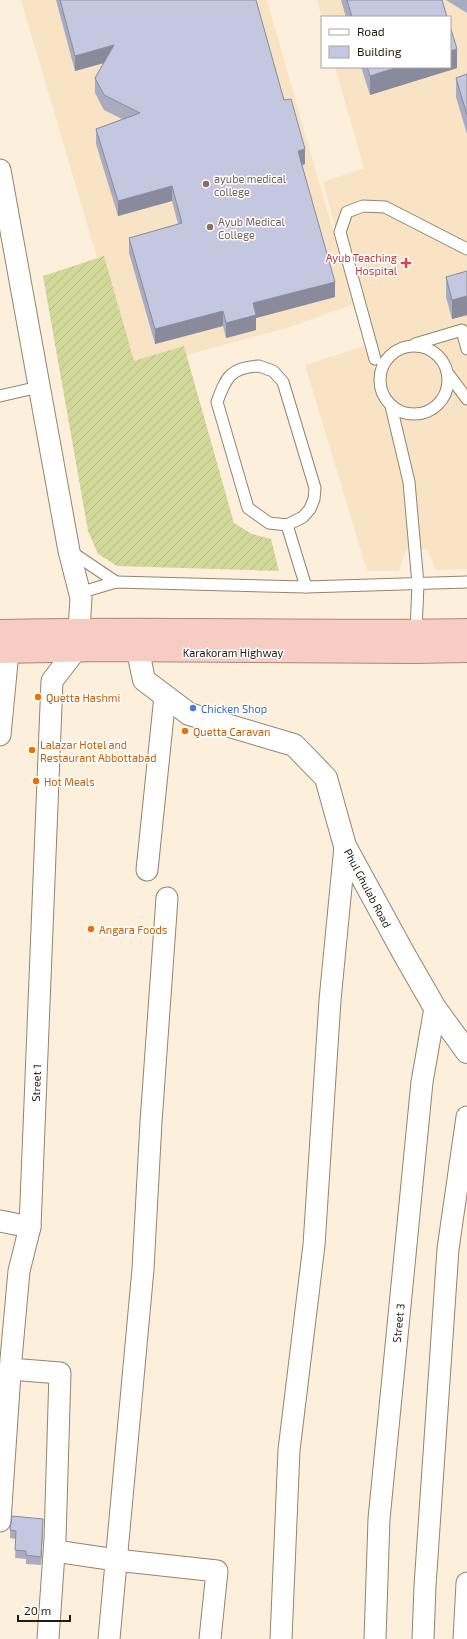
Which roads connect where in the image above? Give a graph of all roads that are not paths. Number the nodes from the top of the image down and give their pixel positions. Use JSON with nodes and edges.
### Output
{"nodes":[{"id":1,"x":0,"y":170,"type":"edge"},
{"id":2,"x":467,"y":248,"type":"edge"},
{"id":3,"x":410,"y":345,"type":"junction"},
{"id":4,"x":467,"y":349,"type":"edge"},
{"id":5,"x":375,"y":359,"type":"dead end"},
{"id":6,"x":449,"y":376,"type":"junction"},
{"id":7,"x":39,"y":387,"type":"junction"},
{"id":8,"x":0,"y":396,"type":"edge"},
{"id":9,"x":467,"y":399,"type":"edge"},
{"id":10,"x":391,"y":406,"type":"junction"},
{"id":11,"x":287,"y":525,"type":"junction"},
{"id":12,"x":69,"y":551,"type":"junction"},
{"id":13,"x":116,"y":582,"type":"junction"},
{"id":14,"x":467,"y":582,"type":"edge"},
{"id":15,"x":418,"y":584,"type":"junction"},
{"id":16,"x":306,"y":587,"type":"junction"},
{"id":17,"x":79,"y":593,"type":"junction"},
{"id":18,"x":79,"y":629,"type":"junction"},
{"id":19,"x":467,"y":630,"type":"edge"},
{"id":20,"x":0,"y":631,"type":"edge"},
{"id":21,"x":416,"y":631,"type":"junction"},
{"id":22,"x":75,"y":651,"type":"junction"},
{"id":23,"x":138,"y":651,"type":"junction"},
{"id":24,"x":467,"y":651,"type":"edge"},
{"id":25,"x":4,"y":652,"type":"edge"},
{"id":26,"x":165,"y":696,"type":"junction"},
{"id":27,"x":0,"y":735,"type":"edge"},
{"id":28,"x":345,"y":846,"type":"junction"},
{"id":29,"x":147,"y":870,"type":"dead end"},
{"id":30,"x":167,"y":898,"type":"dead end"},
{"id":31,"x":435,"y":1008,"type":"junction"},
{"id":32,"x":467,"y":1052,"type":"edge"},
{"id":33,"x":467,"y":1117,"type":"edge"},
{"id":34,"x":0,"y":1221,"type":"edge"},
{"id":35,"x":30,"y":1227,"type":"junction"},
{"id":36,"x":7,"y":1362,"type":"edge"},
{"id":37,"x":0,"y":1521,"type":"edge"},
{"id":38,"x":54,"y":1551,"type":"junction"},
{"id":39,"x":116,"y":1560,"type":"junction"},
{"id":40,"x":467,"y":1583,"type":"edge"},
{"id":41,"x":48,"y":1639,"type":"edge"},
{"id":42,"x":109,"y":1639,"type":"edge"},
{"id":43,"x":210,"y":1639,"type":"edge"},
{"id":44,"x":281,"y":1639,"type":"edge"},
{"id":45,"x":375,"y":1639,"type":"edge"},
{"id":46,"x":423,"y":1639,"type":"edge"},
{"id":47,"x":464,"y":1639,"type":"edge"}],
"edges":[{"from":1,"to":7,"type":"street"},
{"from":2,"to":5,"type":"lane"},
{"from":3,"to":4,"type":"lane"},
{"from":3,"to":6,"type":"lane"},
{"from":3,"to":10,"type":"lane"},
{"from":6,"to":9,"type":"lane"},
{"from":6,"to":10,"type":"lane"},
{"from":7,"to":8,"type":"lane"},
{"from":7,"to":12,"type":"street"},
{"from":10,"to":15,"type":"lane"},
{"from":11,"to":11,"type":"lane"},
{"from":11,"to":16,"type":"lane"},
{"from":12,"to":13,"type":"lane"},
{"from":12,"to":17,"type":"street"},
{"from":13,"to":16,"type":"lane"},
{"from":13,"to":17,"type":"lane"},
{"from":14,"to":15,"type":"lane"},
{"from":15,"to":16,"type":"lane"},
{"from":15,"to":21,"type":"lane"},
{"from":17,"to":18,"type":"street"},
{"from":18,"to":20,"type":"highway","name":"Karakoram Highway"},
{"from":18,"to":21,"type":"highway","name":"Karakoram Highway"},
{"from":19,"to":21,"type":"highway","name":"Karakoram Highway"},
{"from":22,"to":23,"type":"highway","name":"Karakoram Highway"},
{"from":22,"to":25,"type":"highway","name":"Karakoram Highway"},
{"from":22,"to":35,"type":"street","name":"Street 1"},
{"from":23,"to":24,"type":"highway","name":"Karakoram Highway"},
{"from":23,"to":26,"type":"street","name":"Phul Ghulab Road"},
{"from":25,"to":27,"type":"street"},
{"from":26,"to":28,"type":"street","name":"Phul Ghulab Road"},
{"from":26,"to":29,"type":"street"},
{"from":28,"to":31,"type":"street","name":"Phul Ghulab Road"},
{"from":28,"to":44,"type":"street"},
{"from":30,"to":39,"type":"street"},
{"from":31,"to":32,"type":"street","name":"Phul Ghulab Road"},
{"from":31,"to":45,"type":"street","name":"Street 3"},
{"from":33,"to":46,"type":"street"},
{"from":34,"to":35,"type":"street"},
{"from":35,"to":36,"type":"street","name":"Street 1"},
{"from":36,"to":37,"type":"street","name":"Street 1"},
{"from":36,"to":38,"type":"street"},
{"from":38,"to":39,"type":"street"},
{"from":38,"to":41,"type":"street"},
{"from":39,"to":42,"type":"street"},
{"from":39,"to":43,"type":"street"},
{"from":40,"to":47,"type":"street"}]}
